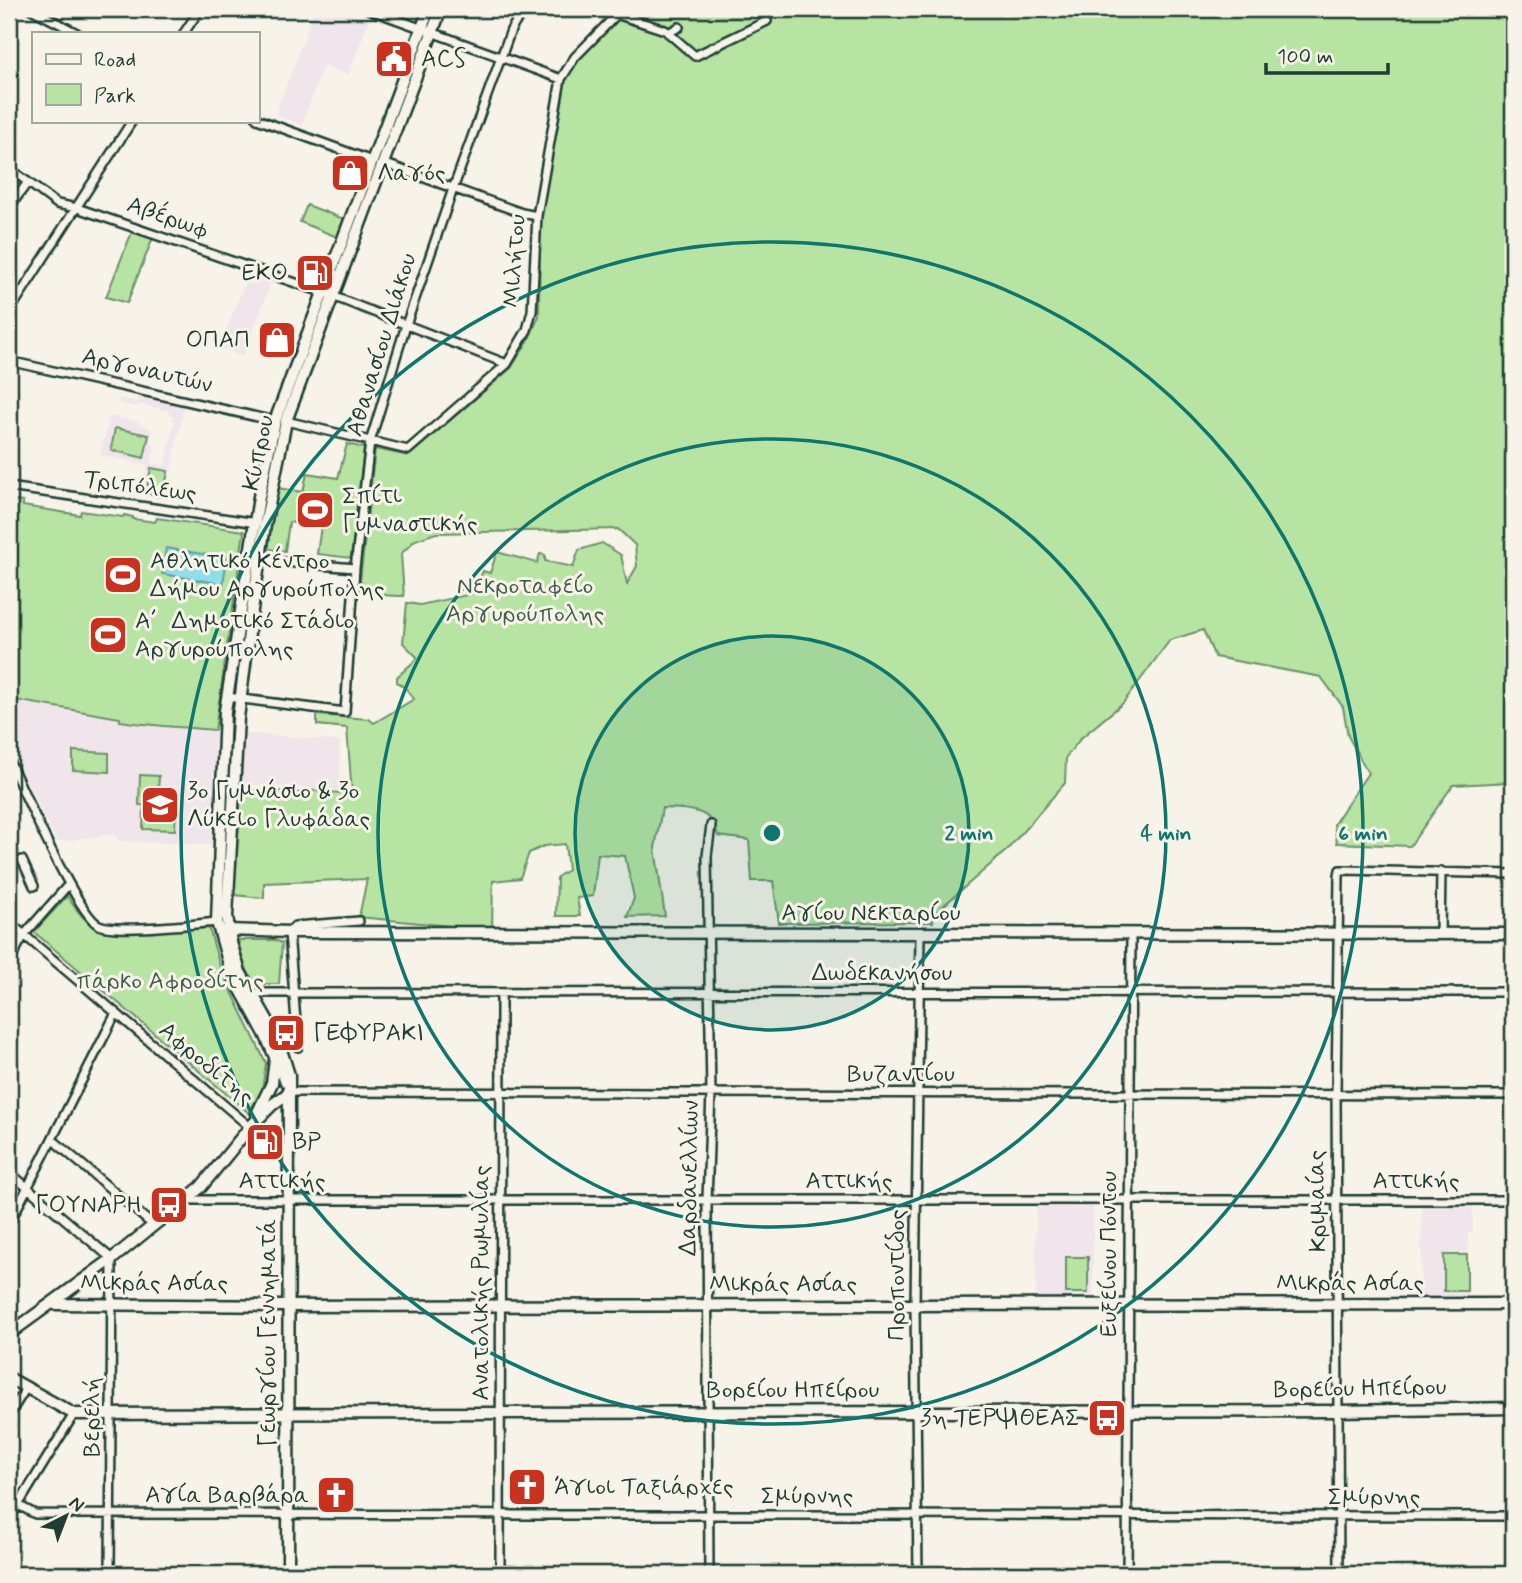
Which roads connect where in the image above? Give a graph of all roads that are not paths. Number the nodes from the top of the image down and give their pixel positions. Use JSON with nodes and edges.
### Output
{"nodes":[{"id":1,"x":31,"y":9,"type":"edge"},
{"id":2,"x":200,"y":9,"type":"edge"},
{"id":3,"x":368,"y":9,"type":"edge"},
{"id":4,"x":429,"y":9,"type":"edge"},
{"id":5,"x":440,"y":9,"type":"edge"},
{"id":6,"x":528,"y":9,"type":"edge"},
{"id":7,"x":619,"y":11,"type":"edge"},
{"id":8,"x":766,"y":21,"type":"dead end"},
{"id":9,"x":679,"y":27,"type":"dead end"},
{"id":10,"x":427,"y":29,"type":"junction"},
{"id":11,"x":75,"y":32,"type":"edge"},
{"id":12,"x":185,"y":32,"type":"edge"},
{"id":13,"x":668,"y":33,"type":"junction"},
{"id":14,"x":502,"y":58,"type":"junction"},
{"id":15,"x":561,"y":79,"type":"junction"},
{"id":16,"x":259,"y":120,"type":"edge"},
{"id":17,"x":131,"y":122,"type":"edge"},
{"id":18,"x":372,"y":161,"type":"junction"},
{"id":19,"x":383,"y":163,"type":"junction"},
{"id":20,"x":9,"y":168,"type":"edge"},
{"id":21,"x":28,"y":182,"type":"junction"},
{"id":22,"x":453,"y":189,"type":"junction"},
{"id":23,"x":9,"y":208,"type":"edge"},
{"id":24,"x":77,"y":208,"type":"junction"},
{"id":25,"x":537,"y":216,"type":"junction"},
{"id":26,"x":322,"y":292,"type":"junction"},
{"id":27,"x":333,"y":296,"type":"junction"},
{"id":28,"x":9,"y":312,"type":"edge"},
{"id":29,"x":406,"y":325,"type":"junction"},
{"id":30,"x":9,"y":360,"type":"edge"},
{"id":31,"x":507,"y":364,"type":"junction"},
{"id":32,"x":280,"y":421,"type":"junction"},
{"id":33,"x":370,"y":442,"type":"junction"},
{"id":34,"x":9,"y":487,"type":"edge"},
{"id":35,"x":260,"y":524,"type":"junction"},
{"id":36,"x":260,"y":560,"type":"junction"},
{"id":37,"x":355,"y":568,"type":"junction"},
{"id":38,"x":227,"y":697,"type":"junction"},
{"id":39,"x":239,"y":698,"type":"junction"},
{"id":40,"x":9,"y":761,"type":"edge"},
{"id":41,"x":711,"y":825,"type":"dead end"},
{"id":42,"x":22,"y":860,"type":"dead end"},
{"id":43,"x":1441,"y":871,"type":"junction"},
{"id":44,"x":1513,"y":874,"type":"edge"},
{"id":45,"x":69,"y":884,"type":"junction"},
{"id":46,"x":34,"y":886,"type":"dead end"},
{"id":47,"x":359,"y":921,"type":"dead end"},
{"id":48,"x":9,"y":922,"type":"edge"},
{"id":49,"x":217,"y":922,"type":"junction"},
{"id":50,"x":229,"y":930,"type":"junction"},
{"id":51,"x":289,"y":932,"type":"junction"},
{"id":52,"x":709,"y":933,"type":"junction"},
{"id":53,"x":920,"y":934,"type":"junction"},
{"id":54,"x":1131,"y":934,"type":"junction"},
{"id":55,"x":1338,"y":934,"type":"junction"},
{"id":56,"x":1513,"y":934,"type":"edge"},
{"id":57,"x":24,"y":935,"type":"junction"},
{"id":58,"x":1440,"y":935,"type":"junction"},
{"id":59,"x":9,"y":962,"type":"edge"},
{"id":60,"x":501,"y":992,"type":"junction"},
{"id":61,"x":709,"y":992,"type":"junction"},
{"id":62,"x":919,"y":992,"type":"junction"},
{"id":63,"x":1131,"y":992,"type":"junction"},
{"id":64,"x":1337,"y":992,"type":"junction"},
{"id":65,"x":1513,"y":992,"type":"edge"},
{"id":66,"x":251,"y":993,"type":"junction"},
{"id":67,"x":295,"y":993,"type":"junction"},
{"id":68,"x":116,"y":1013,"type":"junction"},
{"id":69,"x":299,"y":1047,"type":"dead end"},
{"id":70,"x":275,"y":1059,"type":"junction"},
{"id":71,"x":290,"y":1092,"type":"junction"},
{"id":72,"x":500,"y":1093,"type":"junction"},
{"id":73,"x":710,"y":1093,"type":"junction"},
{"id":74,"x":918,"y":1094,"type":"junction"},
{"id":75,"x":1128,"y":1094,"type":"junction"},
{"id":76,"x":1336,"y":1094,"type":"junction"},
{"id":77,"x":1513,"y":1095,"type":"edge"},
{"id":78,"x":250,"y":1127,"type":"junction"},
{"id":79,"x":53,"y":1140,"type":"junction"},
{"id":80,"x":9,"y":1172,"type":"edge"},
{"id":81,"x":27,"y":1188,"type":"junction"},
{"id":82,"x":186,"y":1200,"type":"junction"},
{"id":83,"x":289,"y":1200,"type":"junction"},
{"id":84,"x":500,"y":1200,"type":"junction"},
{"id":85,"x":707,"y":1200,"type":"junction"},
{"id":86,"x":917,"y":1200,"type":"junction"},
{"id":87,"x":1130,"y":1200,"type":"junction"},
{"id":88,"x":1338,"y":1200,"type":"junction"},
{"id":89,"x":1513,"y":1200,"type":"edge"},
{"id":90,"x":9,"y":1224,"type":"edge"},
{"id":91,"x":154,"y":1226,"type":"junction"},
{"id":92,"x":112,"y":1259,"type":"junction"},
{"id":93,"x":54,"y":1304,"type":"junction"},
{"id":94,"x":111,"y":1304,"type":"junction"},
{"id":95,"x":1338,"y":1304,"type":"junction"},
{"id":96,"x":1513,"y":1304,"type":"edge"},
{"id":97,"x":707,"y":1305,"type":"junction"},
{"id":98,"x":915,"y":1305,"type":"junction"},
{"id":99,"x":1129,"y":1305,"type":"junction"},
{"id":100,"x":289,"y":1306,"type":"junction"},
{"id":101,"x":500,"y":1306,"type":"junction"},
{"id":102,"x":9,"y":1334,"type":"edge"},
{"id":103,"x":9,"y":1378,"type":"edge"},
{"id":104,"x":26,"y":1388,"type":"junction"},
{"id":105,"x":1513,"y":1408,"type":"edge"},
{"id":106,"x":708,"y":1411,"type":"junction"},
{"id":107,"x":917,"y":1411,"type":"junction"},
{"id":108,"x":1127,"y":1411,"type":"junction"},
{"id":109,"x":1338,"y":1411,"type":"junction"},
{"id":110,"x":111,"y":1412,"type":"junction"},
{"id":111,"x":289,"y":1412,"type":"junction"},
{"id":112,"x":500,"y":1412,"type":"junction"},
{"id":113,"x":74,"y":1414,"type":"junction"},
{"id":114,"x":9,"y":1415,"type":"edge"},
{"id":115,"x":18,"y":1505,"type":"junction"},
{"id":116,"x":110,"y":1514,"type":"junction"},
{"id":117,"x":288,"y":1515,"type":"junction"},
{"id":118,"x":500,"y":1516,"type":"junction"},
{"id":119,"x":709,"y":1516,"type":"junction"},
{"id":120,"x":918,"y":1516,"type":"junction"},
{"id":121,"x":1127,"y":1516,"type":"junction"},
{"id":122,"x":1340,"y":1516,"type":"junction"},
{"id":123,"x":1513,"y":1516,"type":"edge"},
{"id":124,"x":9,"y":1520,"type":"edge"},
{"id":125,"x":110,"y":1574,"type":"edge"},
{"id":126,"x":288,"y":1574,"type":"edge"},
{"id":127,"x":500,"y":1574,"type":"edge"},
{"id":128,"x":709,"y":1574,"type":"edge"},
{"id":129,"x":918,"y":1574,"type":"edge"},
{"id":130,"x":1127,"y":1574,"type":"edge"},
{"id":131,"x":1339,"y":1574,"type":"edge"}],
"edges":[{"from":1,"to":11,"type":"street"},
{"from":2,"to":12,"type":"street"},
{"from":3,"to":10,"type":"street"},
{"from":4,"to":10,"type":"street","name":"Κύπρου"},
{"from":5,"to":10,"type":"street","name":"Κύπρου"},
{"from":6,"to":14,"type":"street","name":"Αθανασίου Διάκου"},
{"from":7,"to":13,"type":"street"},
{"from":7,"to":15,"type":"street","name":"Μιλήτου"},
{"from":8,"to":13,"type":"street"},
{"from":9,"to":13,"type":"street"},
{"from":10,"to":14,"type":"street"},
{"from":10,"to":18,"type":"street","name":"Κύπρου"},
{"from":10,"to":19,"type":"street","name":"Κύπρου"},
{"from":14,"to":15,"type":"street"},
{"from":14,"to":22,"type":"street","name":"Αθανασίου Διάκου"},
{"from":15,"to":25,"type":"street","name":"Μιλήτου"},
{"from":16,"to":18,"type":"street"},
{"from":17,"to":24,"type":"street"},
{"from":18,"to":26,"type":"street","name":"Κύπρου"},
{"from":19,"to":22,"type":"street"},
{"from":19,"to":27,"type":"street","name":"Κύπρου"},
{"from":20,"to":21,"type":"street","name":"Αβέρωφ"},
{"from":21,"to":23,"type":"street"},
{"from":21,"to":24,"type":"street","name":"Αβέρωφ"},
{"from":22,"to":25,"type":"street"},
{"from":22,"to":29,"type":"street","name":"Αθανασίου Διάκου"},
{"from":24,"to":26,"type":"street","name":"Αβέρωφ"},
{"from":24,"to":28,"type":"street"},
{"from":25,"to":31,"type":"street","name":"Μιλήτου"},
{"from":26,"to":27,"type":"street","name":"Αβέρωφ"},
{"from":26,"to":32,"type":"street","name":"Κύπρου"},
{"from":27,"to":29,"type":"street"},
{"from":27,"to":32,"type":"street","name":"Κύπρου"},
{"from":29,"to":31,"type":"street"},
{"from":29,"to":33,"type":"street","name":"Αθανασίου Διάκου"},
{"from":30,"to":32,"type":"street","name":"Αργοναυτών"},
{"from":31,"to":33,"type":"street","name":"Μιλήτου"},
{"from":32,"to":33,"type":"street","name":"Αργοναυτών"},
{"from":32,"to":35,"type":"street","name":"Κύπρου"},
{"from":33,"to":37,"type":"street","name":"Αθανασίου Διάκου"},
{"from":34,"to":35,"type":"street","name":"Τριπόλεως"},
{"from":35,"to":36,"type":"street","name":"Κύπρου"},
{"from":35,"to":38,"type":"street","name":"Κύπρου"},
{"from":36,"to":37,"type":"street"},
{"from":36,"to":39,"type":"street","name":"Κύπρου"},
{"from":37,"to":39,"type":"street","name":"Αθανασίου Διάκου"},
{"from":38,"to":39,"type":"street"},
{"from":38,"to":49,"type":"street","name":"Κύπρου"},
{"from":39,"to":50,"type":"street","name":"Κύπρου"},
{"from":40,"to":45,"type":"street"},
{"from":41,"to":52,"type":"street","name":"Δαρδανελλίων"},
{"from":42,"to":46,"type":"street"},
{"from":43,"to":44,"type":"street"},
{"from":43,"to":55,"type":"street","name":"Κριμαίας"},
{"from":43,"to":58,"type":"street"},
{"from":45,"to":49,"type":"street"},
{"from":45,"to":57,"type":"street"},
{"from":47,"to":51,"type":"street"},
{"from":48,"to":57,"type":"street","name":"Αφροδίτης"},
{"from":49,"to":50,"type":"street"},
{"from":49,"to":70,"type":"street","name":"Γεωργίου Γεννηματά"},
{"from":50,"to":51,"type":"street","name":"Αγίου Νεκταρίου"},
{"from":50,"to":66,"type":"street","name":"Γεωργίου Γεννηματά"},
{"from":51,"to":52,"type":"street","name":"Αγίου Νεκταρίου"},
{"from":51,"to":67,"type":"street"},
{"from":52,"to":53,"type":"street","name":"Αγίου Νεκταρίου"},
{"from":52,"to":61,"type":"street","name":"Δαρδανελλίων"},
{"from":53,"to":54,"type":"street","name":"Αγίου Νεκταρίου"},
{"from":53,"to":62,"type":"street","name":"Προποντίδος"},
{"from":54,"to":55,"type":"street","name":"Αγίου Νεκταρίου"},
{"from":54,"to":63,"type":"street","name":"Ευξείνου Πόντου"},
{"from":55,"to":58,"type":"street","name":"Αγίου Νεκταρίου"},
{"from":55,"to":64,"type":"street","name":"Κριμαίας"},
{"from":56,"to":58,"type":"street","name":"Αγίου Νεκταρίου"},
{"from":57,"to":59,"type":"street"},
{"from":57,"to":68,"type":"street","name":"Αφροδίτης"},
{"from":60,"to":61,"type":"street","name":"Δωδεκανήσου"},
{"from":60,"to":67,"type":"street","name":"Δωδεκανήσου"},
{"from":60,"to":72,"type":"street","name":"Ανατολικής Ρωμυλίας"},
{"from":61,"to":62,"type":"street","name":"Δωδεκανήσου"},
{"from":61,"to":73,"type":"street","name":"Δαρδανελλίων"},
{"from":62,"to":63,"type":"street","name":"Δωδεκανήσου"},
{"from":62,"to":74,"type":"street","name":"Προποντίδος"},
{"from":63,"to":64,"type":"street","name":"Δωδεκανήσου"},
{"from":63,"to":75,"type":"street","name":"Ευξείνου Πόντου"},
{"from":64,"to":65,"type":"street","name":"Δωδεκανήσου"},
{"from":64,"to":76,"type":"street","name":"Κριμαίας"},
{"from":66,"to":67,"type":"street","name":"Δωδεκανήσου"},
{"from":66,"to":71,"type":"street","name":"Γεωργίου Γεννηματά"},
{"from":67,"to":69,"type":"street"},
{"from":68,"to":78,"type":"street","name":"Αφροδίτης"},
{"from":68,"to":79,"type":"street"},
{"from":70,"to":71,"type":"street","name":"Γεωργίου Γεννηματά"},
{"from":70,"to":78,"type":"street"},
{"from":71,"to":72,"type":"street","name":"Βυζαντίου"},
{"from":71,"to":78,"type":"street"},
{"from":71,"to":83,"type":"street","name":"Γεωργίου Γεννηματά"},
{"from":72,"to":73,"type":"street","name":"Βυζαντίου"},
{"from":72,"to":84,"type":"street","name":"Ανατολικής Ρωμυλίας"},
{"from":73,"to":74,"type":"street","name":"Βυζαντίου"},
{"from":73,"to":85,"type":"street","name":"Δαρδανελλίων"},
{"from":74,"to":75,"type":"street","name":"Βυζαντίου"},
{"from":74,"to":86,"type":"street","name":"Προποντίδος"},
{"from":75,"to":76,"type":"street","name":"Βυζαντίου"},
{"from":75,"to":87,"type":"street","name":"Ευξείνου Πόντου"},
{"from":76,"to":77,"type":"street","name":"Βυζαντίου"},
{"from":76,"to":88,"type":"street","name":"Κριμαίας"},
{"from":78,"to":82,"type":"street"},
{"from":79,"to":81,"type":"street"},
{"from":79,"to":91,"type":"street"},
{"from":80,"to":81,"type":"street"},
{"from":81,"to":90,"type":"street"},
{"from":81,"to":92,"type":"street"},
{"from":82,"to":83,"type":"street","name":"Αττικής"},
{"from":82,"to":91,"type":"street"},
{"from":83,"to":84,"type":"street","name":"Αττικής"},
{"from":83,"to":100,"type":"street","name":"Γεωργίου Γεννηματά"},
{"from":84,"to":85,"type":"street","name":"Αττικής"},
{"from":84,"to":101,"type":"street","name":"Ανατολικής Ρωμυλίας"},
{"from":85,"to":86,"type":"street","name":"Αττικής"},
{"from":85,"to":97,"type":"street","name":"Δαρδανελλίων"},
{"from":86,"to":87,"type":"street","name":"Αττικής"},
{"from":86,"to":98,"type":"street","name":"Προποντίδος"},
{"from":87,"to":88,"type":"street","name":"Αττικής"},
{"from":87,"to":99,"type":"street","name":"Ευξείνου Πόντου"},
{"from":88,"to":89,"type":"street","name":"Αττικής"},
{"from":88,"to":95,"type":"street","name":"Κριμαίας"},
{"from":91,"to":92,"type":"street"},
{"from":92,"to":93,"type":"street"},
{"from":92,"to":94,"type":"street","name":"Βερελή"},
{"from":93,"to":94,"type":"street","name":"Μικράς Ασίας"},
{"from":93,"to":102,"type":"street"},
{"from":94,"to":100,"type":"street","name":"Μικράς Ασίας"},
{"from":94,"to":110,"type":"street","name":"Βερελή"},
{"from":95,"to":96,"type":"street","name":"Μικράς Ασίας"},
{"from":95,"to":99,"type":"street","name":"Μικράς Ασίας"},
{"from":95,"to":109,"type":"street","name":"Κριμαίας"},
{"from":97,"to":98,"type":"street","name":"Μικράς Ασίας"},
{"from":97,"to":101,"type":"street","name":"Μικράς Ασίας"},
{"from":97,"to":106,"type":"street","name":"Δαρδανελλίων"},
{"from":98,"to":99,"type":"street","name":"Μικράς Ασίας"},
{"from":98,"to":107,"type":"street","name":"Προποντίδος"},
{"from":99,"to":108,"type":"street","name":"Ευξείνου Πόντου"},
{"from":100,"to":101,"type":"street","name":"Μικράς Ασίας"},
{"from":100,"to":111,"type":"street","name":"Γεωργίου Γεννηματά"},
{"from":101,"to":112,"type":"street","name":"Ανατολικής Ρωμυλίας"},
{"from":103,"to":104,"type":"street"},
{"from":104,"to":113,"type":"street"},
{"from":104,"to":114,"type":"street"},
{"from":105,"to":109,"type":"street","name":"Βορείου Ηπείρου"},
{"from":106,"to":107,"type":"street","name":"Βορείου Ηπείρου"},
{"from":106,"to":112,"type":"street","name":"Βορείου Ηπείρου"},
{"from":106,"to":119,"type":"street","name":"Δαρδανελλίων"},
{"from":107,"to":108,"type":"street","name":"Βορείου Ηπείρου"},
{"from":107,"to":120,"type":"street","name":"Προποντίδος"},
{"from":108,"to":109,"type":"street","name":"Βορείου Ηπείρου"},
{"from":108,"to":121,"type":"street","name":"Ευξείνου Πόντου"},
{"from":109,"to":122,"type":"street","name":"Κριμαίας"},
{"from":110,"to":111,"type":"street","name":"Βορείου Ηπείρου"},
{"from":110,"to":113,"type":"street","name":"Βορείου Ηπείρου"},
{"from":110,"to":116,"type":"street","name":"Βερελή"},
{"from":111,"to":112,"type":"street","name":"Βορείου Ηπείρου"},
{"from":111,"to":117,"type":"street","name":"Γεωργίου Γεννηματά"},
{"from":112,"to":118,"type":"street","name":"Ανατολικής Ρωμυλίας"},
{"from":113,"to":115,"type":"street"},
{"from":115,"to":116,"type":"street","name":"Σμύρνης"},
{"from":115,"to":124,"type":"street"},
{"from":116,"to":117,"type":"street","name":"Σμύρνης"},
{"from":116,"to":125,"type":"street","name":"Βερελή"},
{"from":117,"to":118,"type":"street","name":"Σμύρνης"},
{"from":117,"to":126,"type":"street","name":"Γεωργίου Γεννηματά"},
{"from":118,"to":119,"type":"street","name":"Σμύρνης"},
{"from":118,"to":127,"type":"street","name":"Ανατολικής Ρωμυλίας"},
{"from":119,"to":120,"type":"street","name":"Σμύρνης"},
{"from":119,"to":128,"type":"street","name":"Δαρδανελλίων"},
{"from":120,"to":121,"type":"street","name":"Σμύρνης"},
{"from":120,"to":129,"type":"street","name":"Προποντίδος"},
{"from":121,"to":122,"type":"street","name":"Σμύρνης"},
{"from":121,"to":130,"type":"street","name":"Ευξείνου Πόντου"},
{"from":122,"to":123,"type":"street","name":"Σμύρνης"},
{"from":122,"to":131,"type":"street","name":"Κριμαίας"}]}
